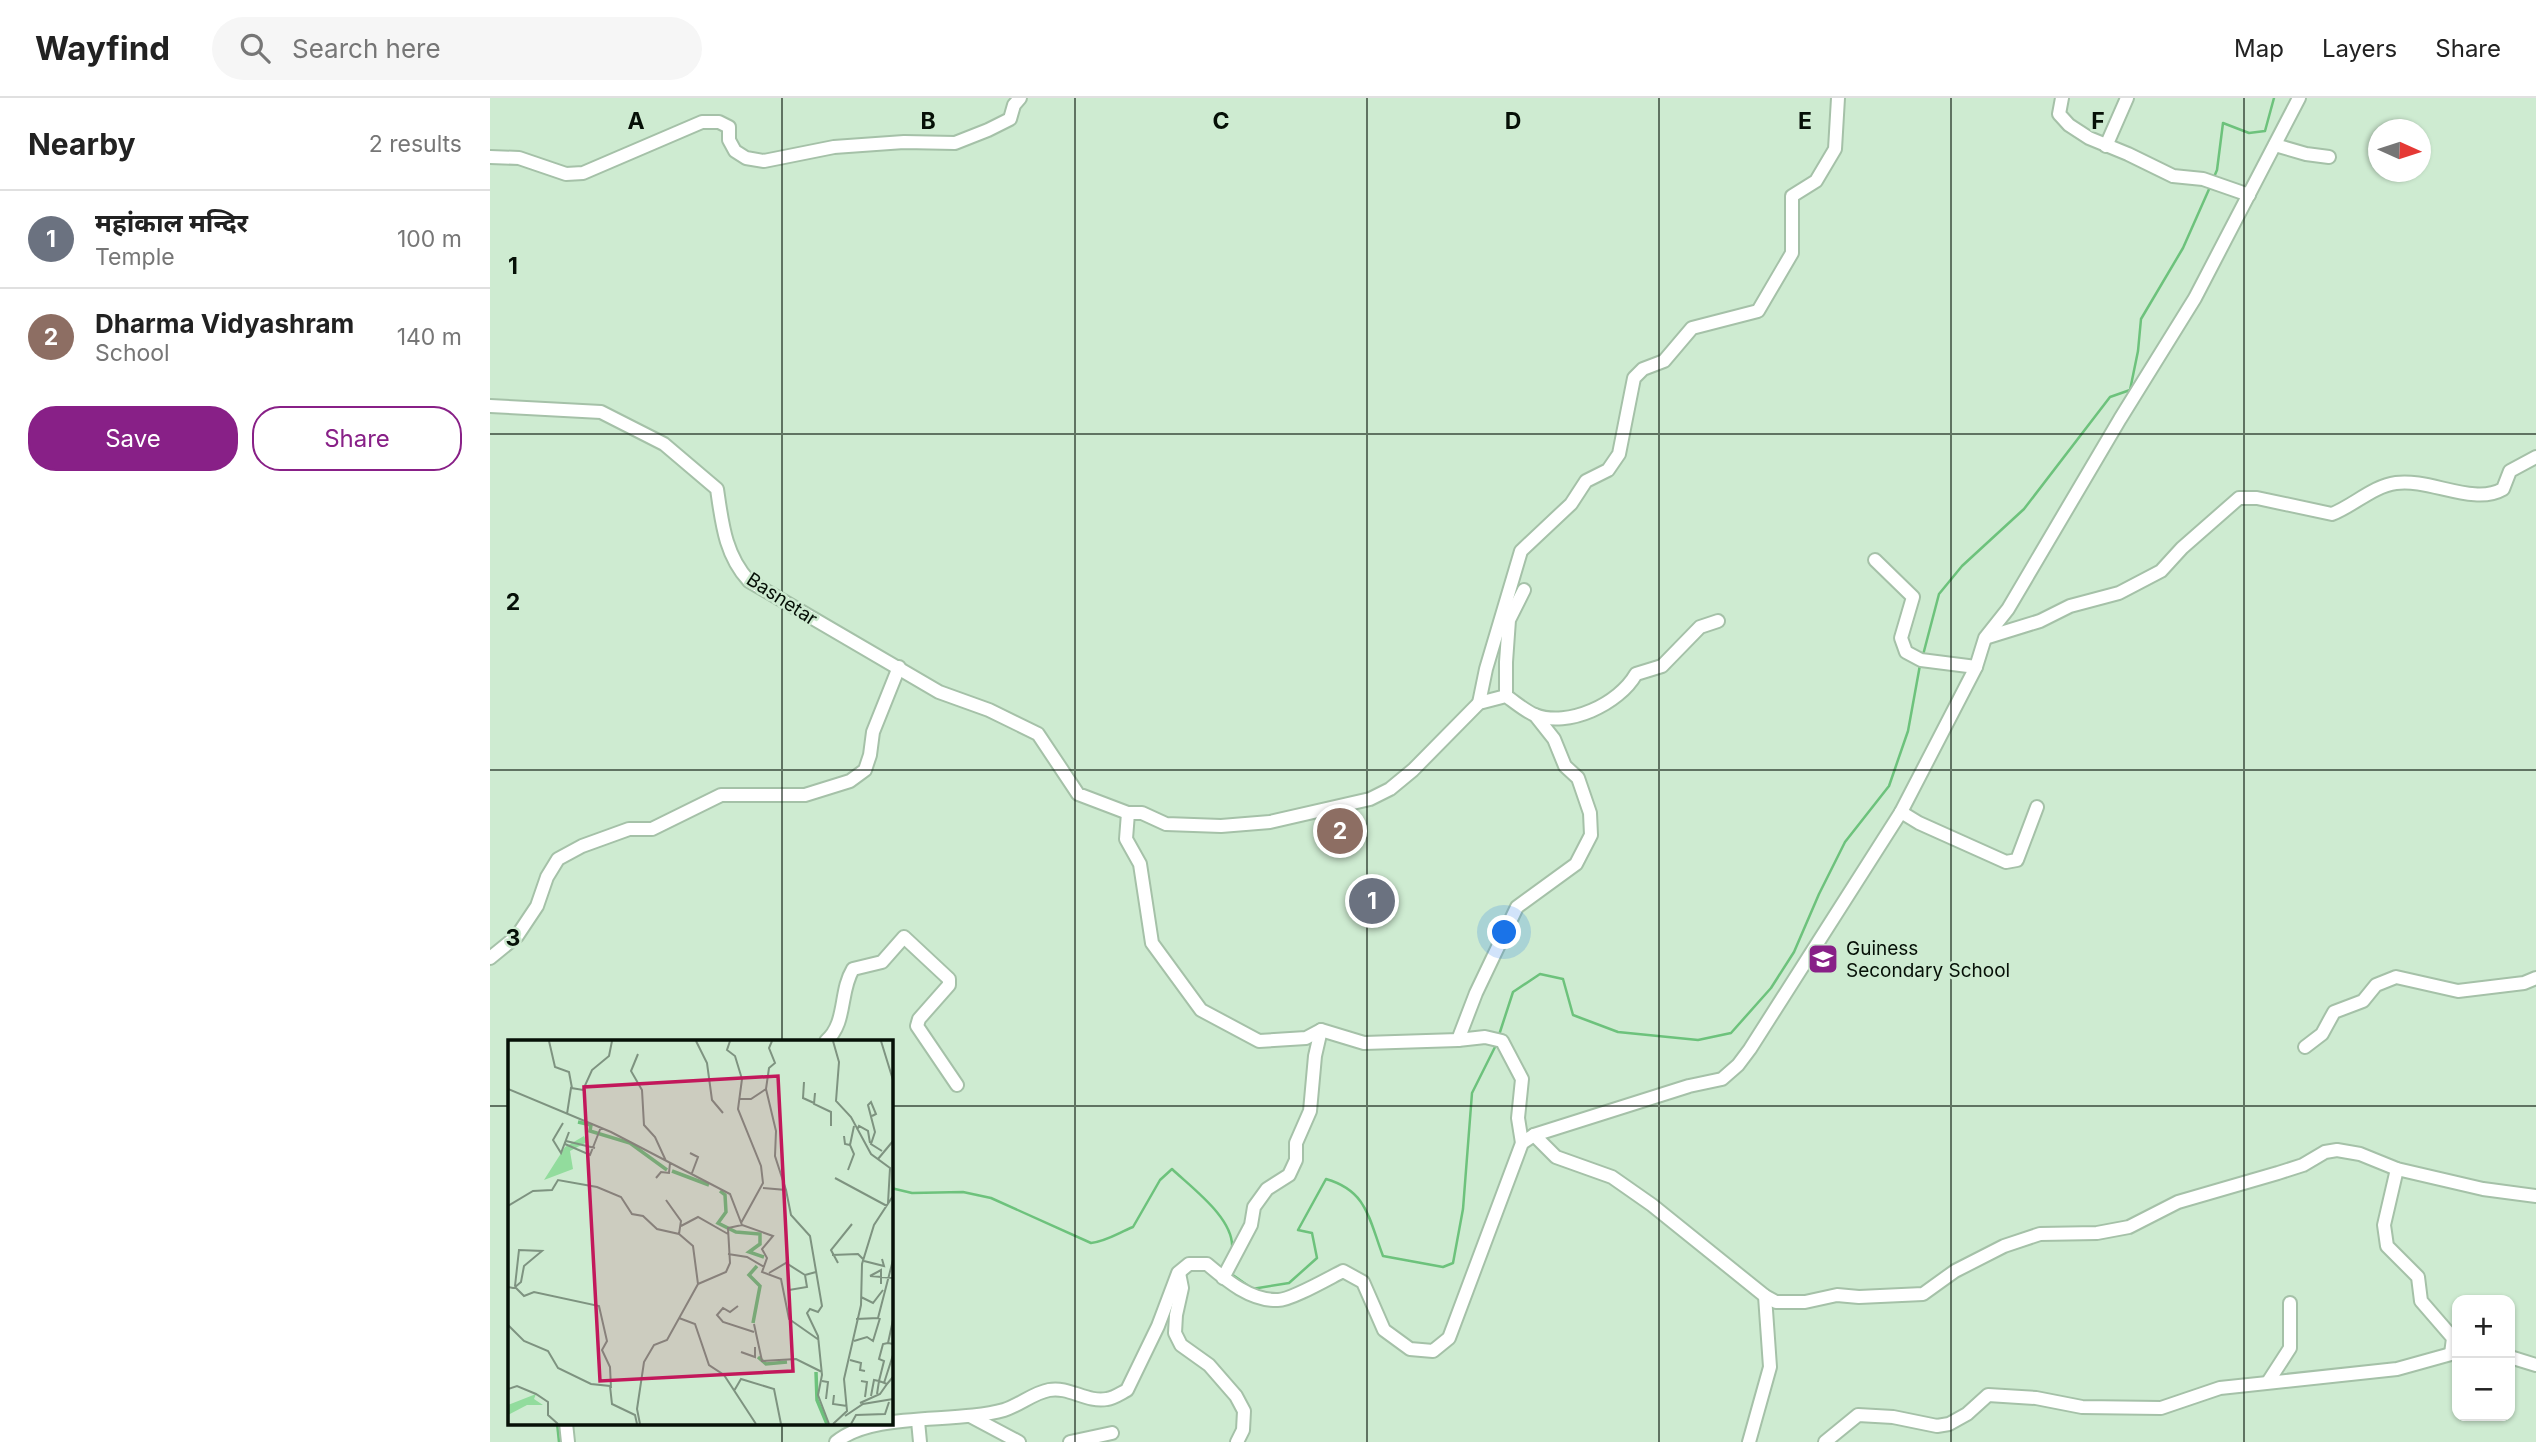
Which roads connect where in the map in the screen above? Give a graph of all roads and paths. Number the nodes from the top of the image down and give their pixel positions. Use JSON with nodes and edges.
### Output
{"nodes":[{"id":1,"x":1020,"y":98,"type":"edge"},
{"id":2,"x":1838,"y":98,"type":"edge"},
{"id":3,"x":2062,"y":98,"type":"edge"},
{"id":4,"x":2127,"y":98,"type":"edge"},
{"id":5,"x":2299,"y":98,"type":"edge"},
{"id":6,"x":2275,"y":145,"type":"junction"},
{"id":7,"x":2106,"y":146,"type":"junction"},
{"id":8,"x":490,"y":157,"type":"edge"},
{"id":9,"x":2329,"y":157,"type":"dead end"},
{"id":10,"x":2249,"y":195,"type":"junction"},
{"id":11,"x":490,"y":406,"type":"edge"},
{"id":12,"x":2536,"y":457,"type":"edge"},
{"id":13,"x":1875,"y":560,"type":"dead end"},
{"id":14,"x":1524,"y":590,"type":"dead end"},
{"id":15,"x":1718,"y":621,"type":"dead end"},
{"id":16,"x":1985,"y":638,"type":"junction"},
{"id":17,"x":899,"y":667,"type":"junction"},
{"id":18,"x":1976,"y":667,"type":"junction"},
{"id":19,"x":1506,"y":696,"type":"junction"},
{"id":20,"x":1479,"y":703,"type":"junction"},
{"id":21,"x":1535,"y":715,"type":"junction"},
{"id":22,"x":2036,"y":807,"type":"dead end"},
{"id":23,"x":1901,"y":812,"type":"junction"},
{"id":24,"x":1128,"y":813,"type":"junction"},
{"id":25,"x":490,"y":958,"type":"edge"},
{"id":26,"x":2536,"y":978,"type":"edge"},
{"id":27,"x":1321,"y":1030,"type":"junction"},
{"id":28,"x":827,"y":1040,"type":"edge"},
{"id":29,"x":1458,"y":1040,"type":"junction"},
{"id":30,"x":2305,"y":1047,"type":"dead end"},
{"id":31,"x":957,"y":1085,"type":"dead end"},
{"id":32,"x":1534,"y":1135,"type":"junction"},
{"id":33,"x":1522,"y":1143,"type":"junction"},
{"id":34,"x":2397,"y":1169,"type":"junction"},
{"id":35,"x":2536,"y":1196,"type":"edge"},
{"id":36,"x":1178,"y":1273,"type":"junction"},
{"id":37,"x":1224,"y":1273,"type":"junction"},
{"id":38,"x":1765,"y":1296,"type":"junction"},
{"id":39,"x":2290,"y":1303,"type":"dead end"},
{"id":40,"x":2452,"y":1337,"type":"edge"},
{"id":41,"x":2452,"y":1355,"type":"edge"},
{"id":42,"x":2513,"y":1358,"type":"edge"},
{"id":43,"x":2536,"y":1365,"type":"edge"},
{"id":44,"x":2268,"y":1382,"type":"junction"},
{"id":45,"x":970,"y":1416,"type":"junction"},
{"id":46,"x":918,"y":1420,"type":"junction"},
{"id":47,"x":892,"y":1422,"type":"edge"},
{"id":48,"x":566,"y":1424,"type":"edge"},
{"id":49,"x":880,"y":1424,"type":"edge"},
{"id":50,"x":1112,"y":1433,"type":"dead end"},
{"id":51,"x":568,"y":1442,"type":"edge"},
{"id":52,"x":836,"y":1442,"type":"edge"},
{"id":53,"x":920,"y":1442,"type":"edge"},
{"id":54,"x":1019,"y":1442,"type":"edge"},
{"id":55,"x":1070,"y":1442,"type":"edge"},
{"id":56,"x":1237,"y":1442,"type":"edge"},
{"id":57,"x":1749,"y":1442,"type":"edge"},
{"id":58,"x":1825,"y":1442,"type":"edge"}],
"edges":[{"from":1,"to":8,"type":"street"},
{"from":2,"to":20,"type":"street"},
{"from":3,"to":7,"type":"street"},
{"from":4,"to":7,"type":"street"},
{"from":5,"to":6,"type":"street"},
{"from":6,"to":9,"type":"street"},
{"from":6,"to":10,"type":"street"},
{"from":7,"to":10,"type":"street"},
{"from":10,"to":16,"type":"street"},
{"from":11,"to":17,"type":"street","name":"Basnetar"},
{"from":12,"to":16,"type":"street"},
{"from":13,"to":18,"type":"street"},
{"from":14,"to":19,"type":"street"},
{"from":15,"to":21,"type":"street"},
{"from":16,"to":18,"type":"street"},
{"from":17,"to":24,"type":"street","name":"Basnetar"},
{"from":17,"to":25,"type":"street"},
{"from":18,"to":23,"type":"street"},
{"from":19,"to":20,"type":"street"},
{"from":19,"to":21,"type":"street"},
{"from":20,"to":24,"type":"street","name":"Basnetar"},
{"from":21,"to":29,"type":"street"},
{"from":22,"to":23,"type":"street"},
{"from":23,"to":32,"type":"street"},
{"from":24,"to":27,"type":"street"},
{"from":26,"to":30,"type":"street"},
{"from":27,"to":29,"type":"street"},
{"from":27,"to":37,"type":"street"},
{"from":28,"to":31,"type":"street"},
{"from":29,"to":33,"type":"street"},
{"from":32,"to":33,"type":"street"},
{"from":32,"to":38,"type":"street"},
{"from":33,"to":37,"type":"street"},
{"from":34,"to":35,"type":"street"},
{"from":34,"to":38,"type":"street"},
{"from":34,"to":40,"type":"street"},
{"from":36,"to":37,"type":"street"},
{"from":36,"to":45,"type":"street"},
{"from":36,"to":56,"type":"street"},
{"from":38,"to":57,"type":"street"},
{"from":39,"to":44,"type":"street"},
{"from":41,"to":44,"type":"street"},
{"from":42,"to":43,"type":"street"},
{"from":44,"to":58,"type":"street"},
{"from":45,"to":46,"type":"street"},
{"from":45,"to":54,"type":"street"},
{"from":46,"to":47,"type":"street"},
{"from":46,"to":53,"type":"street"},
{"from":48,"to":51,"type":"street"},
{"from":49,"to":52,"type":"street"},
{"from":50,"to":55,"type":"street"}]}
